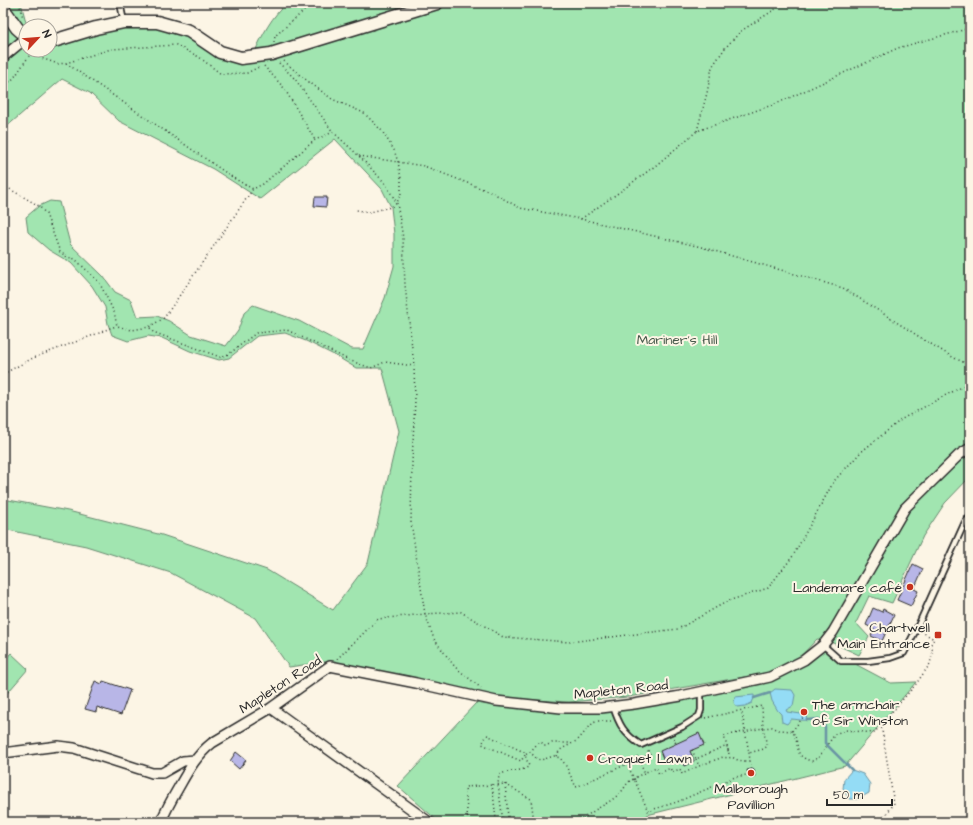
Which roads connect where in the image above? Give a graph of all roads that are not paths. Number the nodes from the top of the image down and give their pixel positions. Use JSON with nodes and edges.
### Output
{"nodes":[{"id":1,"x":120,"y":3,"type":"edge"},
{"id":2,"x":437,"y":3,"type":"edge"},
{"id":3,"x":3,"y":8,"type":"edge"},
{"id":4,"x":124,"y":22,"type":"junction"},
{"id":5,"x":18,"y":29,"type":"edge"},
{"id":6,"x":58,"y":40,"type":"edge"},
{"id":7,"x":18,"y":45,"type":"edge"},
{"id":8,"x":3,"y":57,"type":"edge"},
{"id":9,"x":970,"y":448,"type":"edge"},
{"id":10,"x":970,"y":517,"type":"edge"},
{"id":11,"x":823,"y":645,"type":"junction"},
{"id":12,"x":701,"y":692,"type":"junction"},
{"id":13,"x":613,"y":706,"type":"junction"},
{"id":14,"x":271,"y":708,"type":"junction"},
{"id":15,"x":3,"y":754,"type":"edge"},
{"id":16,"x":195,"y":760,"type":"junction"},
{"id":17,"x":161,"y":822,"type":"edge"},
{"id":18,"x":429,"y":822,"type":"edge"}],
"edges":[{"from":1,"to":4,"type":"lane"},
{"from":2,"to":4,"type":"main road"},
{"from":3,"to":5,"type":"main road"},
{"from":4,"to":6,"type":"main road"},
{"from":7,"to":8,"type":"street"},
{"from":9,"to":11,"type":"street","name":"Mapleton Road"},
{"from":10,"to":11,"type":"lane"},
{"from":11,"to":12,"type":"street","name":"Mapleton Road"},
{"from":12,"to":13,"type":"street","name":"Mapleton Road"},
{"from":12,"to":13,"type":"lane"},
{"from":13,"to":14,"type":"street","name":"Mapleton Road"},
{"from":14,"to":16,"type":"street","name":"Mapleton Road"},
{"from":14,"to":18,"type":"street"},
{"from":15,"to":16,"type":"street"},
{"from":16,"to":17,"type":"street","name":"Mapleton Road"}]}
